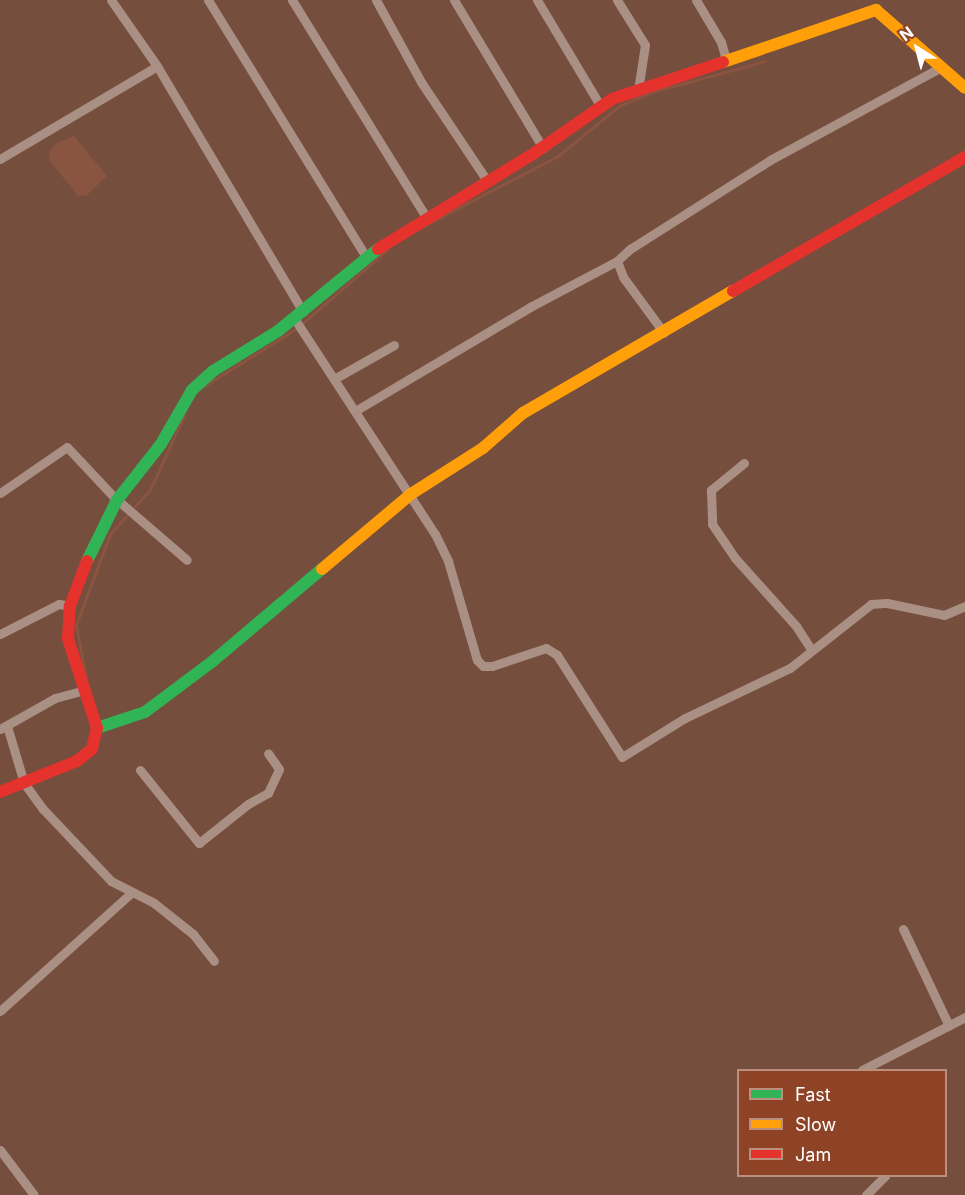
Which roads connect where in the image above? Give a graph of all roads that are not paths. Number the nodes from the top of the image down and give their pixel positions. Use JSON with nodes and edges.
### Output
{"nodes":[{"id":1,"x":111,"y":0,"type":"edge"},
{"id":2,"x":208,"y":0,"type":"edge"},
{"id":3,"x":292,"y":0,"type":"edge"},
{"id":4,"x":376,"y":0,"type":"edge"},
{"id":5,"x":454,"y":0,"type":"edge"},
{"id":6,"x":537,"y":0,"type":"edge"},
{"id":7,"x":617,"y":0,"type":"edge"},
{"id":8,"x":696,"y":0,"type":"edge"},
{"id":9,"x":726,"y":59,"type":"junction"},
{"id":10,"x":157,"y":66,"type":"junction"},
{"id":11,"x":941,"y":67,"type":"junction"},
{"id":12,"x":965,"y":88,"type":"edge"},
{"id":13,"x":638,"y":90,"type":"junction"},
{"id":14,"x":601,"y":107,"type":"junction"},
{"id":15,"x":543,"y":148,"type":"junction"},
{"id":16,"x":965,"y":157,"type":"edge"},
{"id":17,"x":0,"y":159,"type":"edge"},
{"id":18,"x":488,"y":182,"type":"junction"},
{"id":19,"x":426,"y":216,"type":"junction"},
{"id":20,"x":366,"y":257,"type":"junction"},
{"id":21,"x":617,"y":261,"type":"junction"},
{"id":22,"x":298,"y":315,"type":"junction"},
{"id":23,"x":664,"y":333,"type":"junction"},
{"id":24,"x":394,"y":345,"type":"dead end"},
{"id":25,"x":334,"y":379,"type":"junction"},
{"id":26,"x":356,"y":411,"type":"junction"},
{"id":27,"x":744,"y":462,"type":"dead end"},
{"id":28,"x":0,"y":493,"type":"edge"},
{"id":29,"x":411,"y":494,"type":"junction"},
{"id":30,"x":117,"y":500,"type":"junction"},
{"id":31,"x":187,"y":560,"type":"dead end"},
{"id":32,"x":70,"y":606,"type":"junction"},
{"id":33,"x":965,"y":606,"type":"edge"},
{"id":34,"x":0,"y":634,"type":"edge"},
{"id":35,"x":811,"y":649,"type":"junction"},
{"id":36,"x":84,"y":690,"type":"junction"},
{"id":37,"x":4,"y":728,"type":"edge"},
{"id":38,"x":97,"y":728,"type":"junction"},
{"id":39,"x":268,"y":753,"type":"dead end"},
{"id":40,"x":140,"y":770,"type":"dead end"},
{"id":41,"x":24,"y":783,"type":"junction"},
{"id":42,"x":0,"y":792,"type":"edge"},
{"id":43,"x":131,"y":893,"type":"junction"},
{"id":44,"x":903,"y":929,"type":"dead end"},
{"id":45,"x":214,"y":961,"type":"dead end"},
{"id":46,"x":0,"y":1011,"type":"edge"},
{"id":47,"x":965,"y":1017,"type":"edge"},
{"id":48,"x":950,"y":1026,"type":"junction"},
{"id":49,"x":866,"y":1069,"type":"edge"},
{"id":50,"x":0,"y":1150,"type":"edge"},
{"id":51,"x":884,"y":1177,"type":"edge"},
{"id":52,"x":34,"y":1195,"type":"edge"},
{"id":53,"x":866,"y":1195,"type":"edge"}],
"edges":[{"from":1,"to":10,"type":"street"},
{"from":2,"to":20,"type":"street"},
{"from":3,"to":19,"type":"street"},
{"from":4,"to":18,"type":"street"},
{"from":5,"to":15,"type":"street"},
{"from":6,"to":14,"type":"street"},
{"from":7,"to":13,"type":"street"},
{"from":8,"to":9,"type":"street"},
{"from":9,"to":11,"type":"street"},
{"from":9,"to":13,"type":"street"},
{"from":10,"to":17,"type":"street"},
{"from":10,"to":22,"type":"street"},
{"from":11,"to":12,"type":"street"},
{"from":11,"to":21,"type":"street"},
{"from":13,"to":14,"type":"street"},
{"from":14,"to":15,"type":"street"},
{"from":15,"to":18,"type":"street"},
{"from":16,"to":23,"type":"street"},
{"from":18,"to":19,"type":"street"},
{"from":19,"to":20,"type":"street"},
{"from":20,"to":22,"type":"street"},
{"from":21,"to":23,"type":"street"},
{"from":21,"to":26,"type":"street"},
{"from":22,"to":25,"type":"street"},
{"from":22,"to":30,"type":"street"},
{"from":23,"to":29,"type":"street"},
{"from":24,"to":25,"type":"street"},
{"from":25,"to":26,"type":"street"},
{"from":26,"to":29,"type":"street"},
{"from":27,"to":35,"type":"street"},
{"from":28,"to":30,"type":"street"},
{"from":29,"to":35,"type":"street"},
{"from":29,"to":38,"type":"street"},
{"from":30,"to":31,"type":"street"},
{"from":30,"to":32,"type":"street"},
{"from":32,"to":34,"type":"street"},
{"from":32,"to":36,"type":"street"},
{"from":33,"to":35,"type":"street"},
{"from":36,"to":37,"type":"street"},
{"from":36,"to":38,"type":"street"},
{"from":37,"to":41,"type":"street"},
{"from":38,"to":41,"type":"street"},
{"from":39,"to":40,"type":"street"},
{"from":41,"to":42,"type":"street"},
{"from":41,"to":43,"type":"street"},
{"from":43,"to":45,"type":"street"},
{"from":43,"to":46,"type":"street"},
{"from":44,"to":48,"type":"street"},
{"from":47,"to":48,"type":"street"},
{"from":48,"to":49,"type":"street"},
{"from":50,"to":52,"type":"street"},
{"from":51,"to":53,"type":"street"}]}
